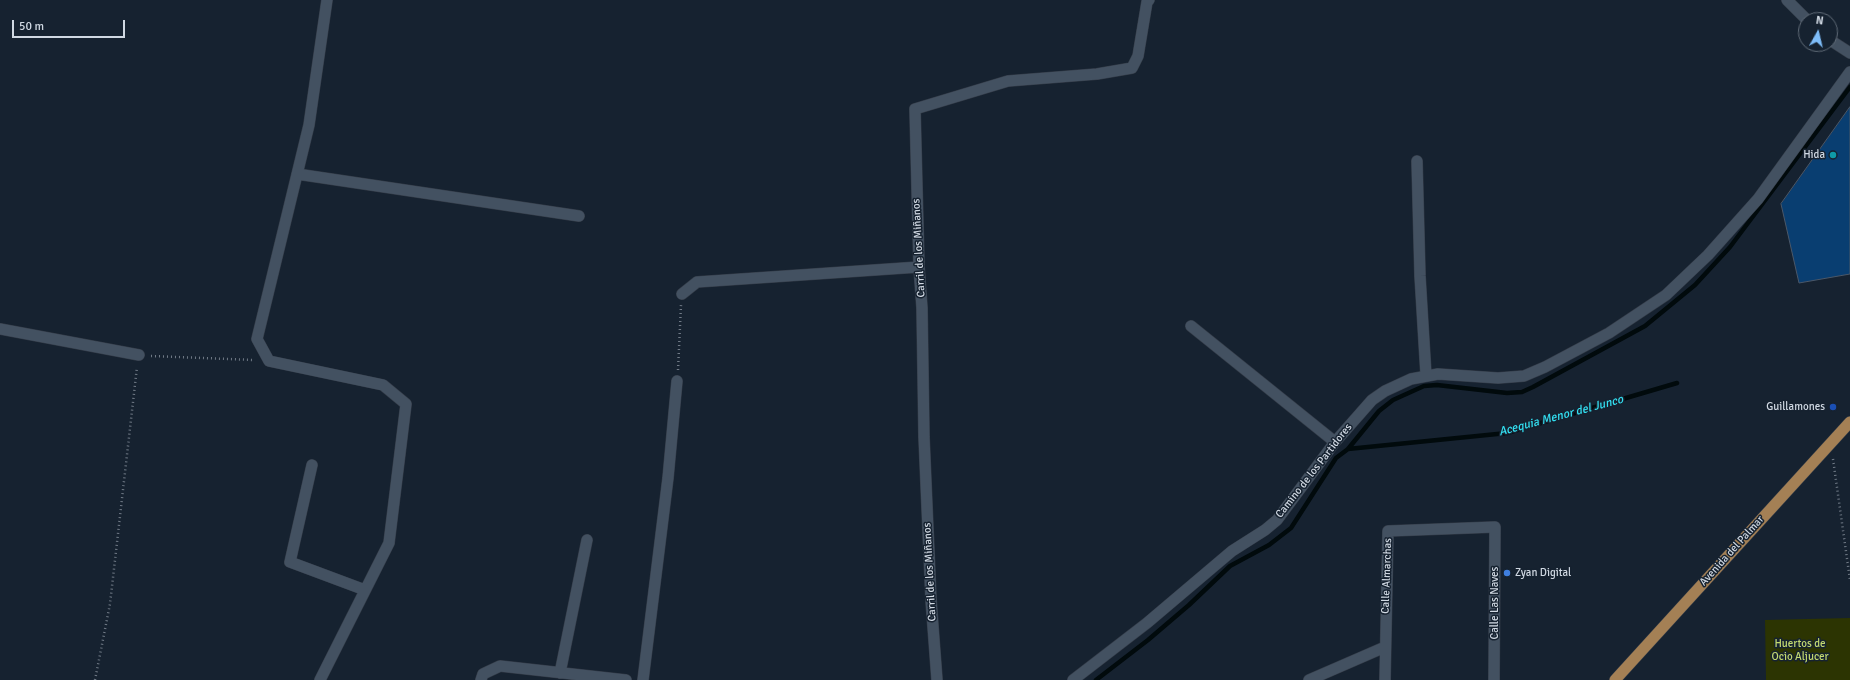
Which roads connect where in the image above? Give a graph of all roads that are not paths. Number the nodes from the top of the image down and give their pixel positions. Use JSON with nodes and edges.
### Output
{"nodes":[{"id":1,"x":327,"y":0,"type":"edge"},
{"id":2,"x":1149,"y":0,"type":"edge"},
{"id":3,"x":1787,"y":0,"type":"edge"},
{"id":4,"x":1799,"y":12,"type":"edge"},
{"id":5,"x":1838,"y":45,"type":"edge"},
{"id":6,"x":1850,"y":53,"type":"edge"},
{"id":7,"x":1850,"y":72,"type":"edge"},
{"id":8,"x":1417,"y":161,"type":"dead end"},
{"id":9,"x":297,"y":174,"type":"junction"},
{"id":10,"x":579,"y":216,"type":"dead end"},
{"id":11,"x":919,"y":267,"type":"junction"},
{"id":12,"x":682,"y":294,"type":"road end"},
{"id":13,"x":1191,"y":326,"type":"dead end"},
{"id":14,"x":0,"y":329,"type":"edge"},
{"id":15,"x":139,"y":355,"type":"road end"},
{"id":16,"x":1426,"y":375,"type":"junction"},
{"id":17,"x":677,"y":381,"type":"road end"},
{"id":18,"x":1850,"y":422,"type":"edge"},
{"id":19,"x":1335,"y":442,"type":"junction"},
{"id":20,"x":312,"y":465,"type":"dead end"},
{"id":21,"x":1495,"y":527,"type":"joint"},
{"id":22,"x":587,"y":540,"type":"dead end"},
{"id":23,"x":366,"y":590,"type":"junction"},
{"id":24,"x":1385,"y":647,"type":"junction"},
{"id":25,"x":560,"y":673,"type":"junction"},
{"id":26,"x":320,"y":680,"type":"edge"},
{"id":27,"x":481,"y":680,"type":"edge"},
{"id":28,"x":626,"y":680,"type":"edge"},
{"id":29,"x":643,"y":680,"type":"edge"},
{"id":30,"x":937,"y":680,"type":"edge"},
{"id":31,"x":1074,"y":680,"type":"edge"},
{"id":32,"x":1309,"y":680,"type":"edge"},
{"id":33,"x":1385,"y":680,"type":"edge"},
{"id":34,"x":1494,"y":680,"type":"edge"},
{"id":35,"x":1615,"y":680,"type":"edge"}],
"edges":[{"from":1,"to":9,"type":"street"},
{"from":2,"to":11,"type":"street","name":"Carril de los Miñanos"},
{"from":3,"to":4,"type":"street"},
{"from":5,"to":6,"type":"street"},
{"from":7,"to":16,"type":"street","name":"Camino de los Partidores"},
{"from":8,"to":16,"type":"street"},
{"from":9,"to":10,"type":"street"},
{"from":9,"to":23,"type":"street"},
{"from":11,"to":12,"type":"street"},
{"from":11,"to":30,"type":"street","name":"Carril de los Miñanos"},
{"from":13,"to":19,"type":"street"},
{"from":14,"to":15,"type":"street"},
{"from":16,"to":19,"type":"street","name":"Camino de los Partidores"},
{"from":17,"to":29,"type":"street"},
{"from":18,"to":35,"type":"main road","name":"Avenida del Palmar"},
{"from":19,"to":31,"type":"street","name":"Camino de los Partidores"},
{"from":20,"to":23,"type":"street"},
{"from":21,"to":24,"type":"street","name":"Calle Almarchas"},
{"from":21,"to":34,"type":"street","name":"Calle Las Naves"},
{"from":22,"to":25,"type":"street"},
{"from":23,"to":26,"type":"street"},
{"from":24,"to":32,"type":"street"},
{"from":24,"to":33,"type":"street","name":"Calle Almarchas"},
{"from":25,"to":27,"type":"street"},
{"from":25,"to":28,"type":"street"}]}
